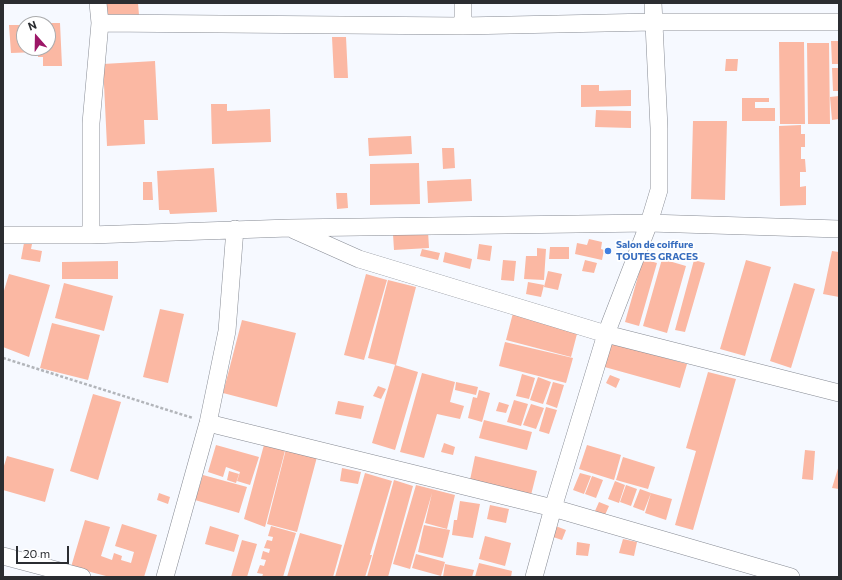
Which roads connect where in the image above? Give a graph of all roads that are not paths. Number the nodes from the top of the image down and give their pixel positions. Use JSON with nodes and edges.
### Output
{"nodes":[{"id":1,"x":98,"y":3,"type":"edge"},
{"id":2,"x":464,"y":3,"type":"edge"},
{"id":3,"x":653,"y":3,"type":"edge"},
{"id":4,"x":653,"y":22,"type":"junction"},
{"id":5,"x":839,"y":22,"type":"edge"},
{"id":6,"x":100,"y":23,"type":"junction"},
{"id":7,"x":463,"y":26,"type":"junction"},
{"id":8,"x":649,"y":223,"type":"junction"},
{"id":9,"x":289,"y":228,"type":"junction"},
{"id":10,"x":235,"y":229,"type":"junction"},
{"id":11,"x":839,"y":229,"type":"edge"},
{"id":12,"x":3,"y":235,"type":"edge"},
{"id":13,"x":91,"y":235,"type":"junction"},
{"id":14,"x":606,"y":334,"type":"junction"},
{"id":15,"x":839,"y":393,"type":"edge"},
{"id":16,"x":208,"y":423,"type":"junction"},
{"id":17,"x":553,"y":508,"type":"junction"},
{"id":18,"x":3,"y":556,"type":"edge"},
{"id":19,"x":82,"y":577,"type":"edge"},
{"id":20,"x":165,"y":577,"type":"edge"},
{"id":21,"x":534,"y":577,"type":"edge"},
{"id":22,"x":791,"y":577,"type":"edge"}],
"edges":[{"from":1,"to":6,"type":"street"},
{"from":2,"to":7,"type":"street"},
{"from":3,"to":4,"type":"street"},
{"from":4,"to":5,"type":"street"},
{"from":4,"to":7,"type":"street"},
{"from":4,"to":8,"type":"street"},
{"from":6,"to":7,"type":"street"},
{"from":6,"to":13,"type":"street"},
{"from":8,"to":9,"type":"street"},
{"from":8,"to":11,"type":"street"},
{"from":8,"to":14,"type":"street"},
{"from":9,"to":10,"type":"street"},
{"from":9,"to":14,"type":"street"},
{"from":10,"to":13,"type":"street"},
{"from":10,"to":16,"type":"street"},
{"from":12,"to":13,"type":"street"},
{"from":14,"to":15,"type":"street"},
{"from":14,"to":17,"type":"street"},
{"from":16,"to":17,"type":"street"},
{"from":16,"to":20,"type":"street"},
{"from":17,"to":21,"type":"street"},
{"from":17,"to":22,"type":"street"},
{"from":18,"to":19,"type":"street"}]}
